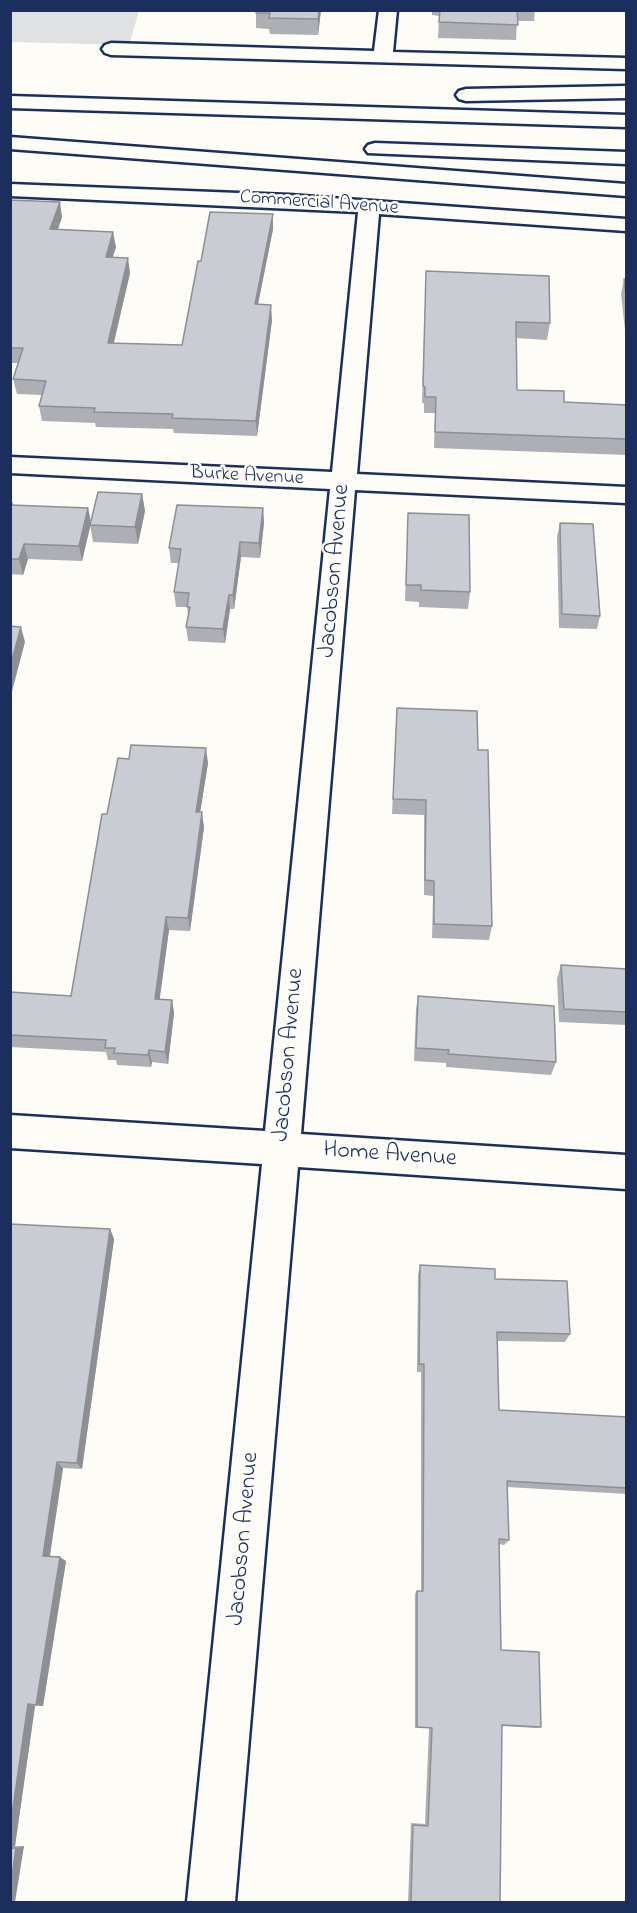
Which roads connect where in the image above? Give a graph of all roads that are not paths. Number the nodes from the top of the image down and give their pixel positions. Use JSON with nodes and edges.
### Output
{"nodes":[{"id":1,"x":388,"y":10,"type":"edge"},
{"id":2,"x":111,"y":50,"type":"dead end"},
{"id":3,"x":383,"y":57,"type":"junction"},
{"id":4,"x":627,"y":64,"type":"edge"},
{"id":5,"x":627,"y":92,"type":"edge"},
{"id":6,"x":428,"y":96,"type":"dead end"},
{"id":7,"x":452,"y":96,"type":"dead end"},
{"id":8,"x":10,"y":102,"type":"edge"},
{"id":9,"x":76,"y":104,"type":"junction"},
{"id":10,"x":627,"y":122,"type":"edge"},
{"id":11,"x":10,"y":136,"type":"edge"},
{"id":12,"x":10,"y":143,"type":"edge"},
{"id":13,"x":293,"y":146,"type":"dead end"},
{"id":14,"x":353,"y":148,"type":"dead end"},
{"id":15,"x":627,"y":158,"type":"edge"},
{"id":16,"x":10,"y":190,"type":"edge"},
{"id":17,"x":627,"y":190,"type":"edge"},
{"id":18,"x":369,"y":207,"type":"junction"},
{"id":19,"x":627,"y":225,"type":"edge"},
{"id":20,"x":10,"y":465,"type":"edge"},
{"id":21,"x":344,"y":481,"type":"junction"},
{"id":22,"x":627,"y":495,"type":"edge"},
{"id":23,"x":10,"y":1131,"type":"edge"},
{"id":24,"x":281,"y":1149,"type":"junction"},
{"id":25,"x":627,"y":1172,"type":"edge"},
{"id":26,"x":211,"y":1902,"type":"edge"}],
"edges":[{"from":1,"to":3,"type":"main road"},
{"from":2,"to":3,"type":"main road"},
{"from":3,"to":4,"type":"main road"},
{"from":5,"to":7,"type":"main road"},
{"from":6,"to":9,"type":"main road"},
{"from":8,"to":9,"type":"main road"},
{"from":9,"to":10,"type":"main road"},
{"from":11,"to":13,"type":"main road"},
{"from":12,"to":17,"type":"main road"},
{"from":14,"to":15,"type":"main road"},
{"from":16,"to":18,"type":"main road","name":"Commercial Avenue"},
{"from":18,"to":19,"type":"main road","name":"Commercial Avenue"},
{"from":18,"to":21,"type":"main road","name":"Jacobson Avenue"},
{"from":20,"to":21,"type":"main road","name":"Burke Avenue"},
{"from":21,"to":22,"type":"main road","name":"Burke Avenue"},
{"from":21,"to":24,"type":"main road","name":"Jacobson Avenue"},
{"from":23,"to":24,"type":"main road","name":"Home Avenue"},
{"from":24,"to":25,"type":"main road","name":"Home Avenue"},
{"from":24,"to":26,"type":"main road","name":"Jacobson Avenue"}]}
